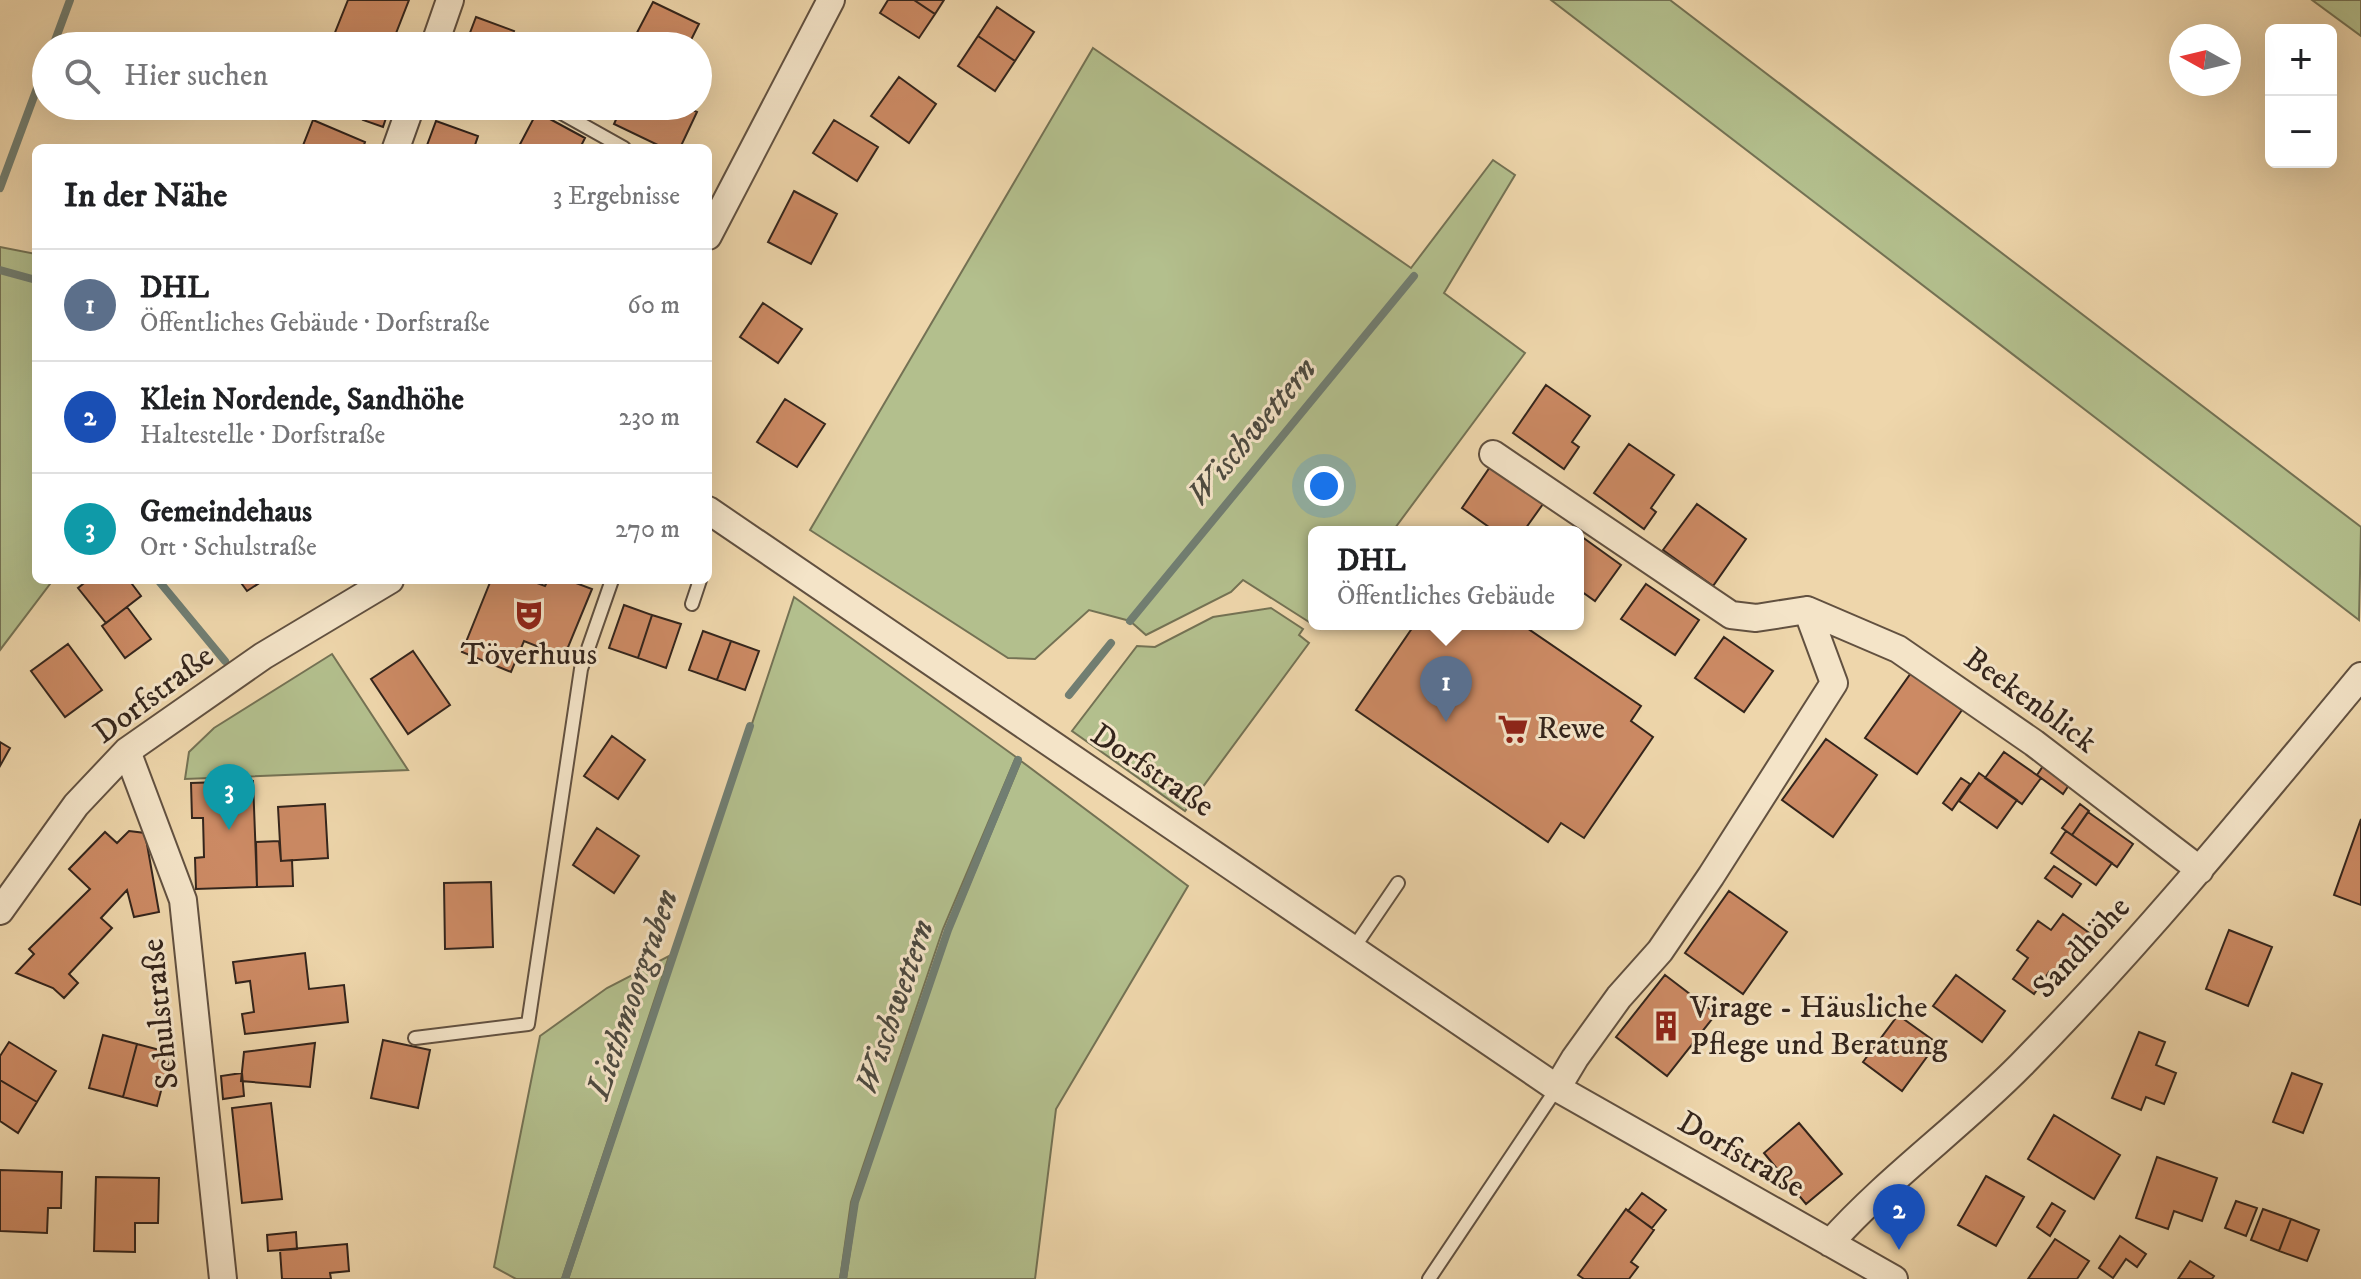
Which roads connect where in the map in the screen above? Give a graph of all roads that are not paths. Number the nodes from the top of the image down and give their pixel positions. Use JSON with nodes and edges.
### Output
{"nodes":[{"id":1,"x":450,"y":0,"type":"edge"},
{"id":2,"x":831,"y":0,"type":"edge"},
{"id":3,"x":439,"y":32,"type":"edge"},
{"id":4,"x":406,"y":120,"type":"edge"},
{"id":5,"x":574,"y":120,"type":"edge"},
{"id":6,"x":397,"y":144,"type":"edge"},
{"id":7,"x":617,"y":144,"type":"edge"},
{"id":8,"x":716,"y":201,"type":"edge"},
{"id":9,"x":1493,"y":454,"type":"dead end"},
{"id":10,"x":712,"y":513,"type":"edge"},
{"id":11,"x":383,"y":584,"type":"edge"},
{"id":12,"x":611,"y":584,"type":"edge"},
{"id":13,"x":699,"y":584,"type":"edge"},
{"id":14,"x":692,"y":604,"type":"dead end"},
{"id":15,"x":1807,"y":610,"type":"junction"},
{"id":16,"x":2361,"y":676,"type":"edge"},
{"id":17,"x":127,"y":751,"type":"junction"},
{"id":18,"x":2200,"y":870,"type":"junction"},
{"id":19,"x":1398,"y":883,"type":"dead end"},
{"id":20,"x":0,"y":911,"type":"edge"},
{"id":21,"x":1353,"y":949,"type":"junction"},
{"id":22,"x":415,"y":1038,"type":"dead end"},
{"id":23,"x":1557,"y":1088,"type":"junction"},
{"id":24,"x":1830,"y":1243,"type":"junction"},
{"id":25,"x":223,"y":1279,"type":"edge"},
{"id":26,"x":1429,"y":1279,"type":"edge"},
{"id":27,"x":1894,"y":1279,"type":"edge"}],
"edges":[{"from":1,"to":3,"type":"street"},
{"from":2,"to":8,"type":"street"},
{"from":4,"to":6,"type":"street"},
{"from":5,"to":7,"type":"lane"},
{"from":9,"to":15,"type":"street"},
{"from":10,"to":21,"type":"street","name":"Dorfstraße"},
{"from":11,"to":17,"type":"street","name":"Dorfstraße"},
{"from":12,"to":22,"type":"lane"},
{"from":13,"to":14,"type":"lane"},
{"from":15,"to":18,"type":"street","name":"Beekenblick"},
{"from":15,"to":23,"type":"street"},
{"from":16,"to":18,"type":"street","name":"Sandhöhe"},
{"from":17,"to":20,"type":"street","name":"Dorfstraße"},
{"from":17,"to":25,"type":"street","name":"Schulstraße"},
{"from":18,"to":24,"type":"street","name":"Sandhöhe"},
{"from":19,"to":21,"type":"lane"},
{"from":21,"to":23,"type":"street","name":"Dorfstraße"},
{"from":23,"to":24,"type":"street","name":"Dorfstraße"},
{"from":23,"to":26,"type":"lane"},
{"from":24,"to":27,"type":"street","name":"Dorfstraße"}]}
